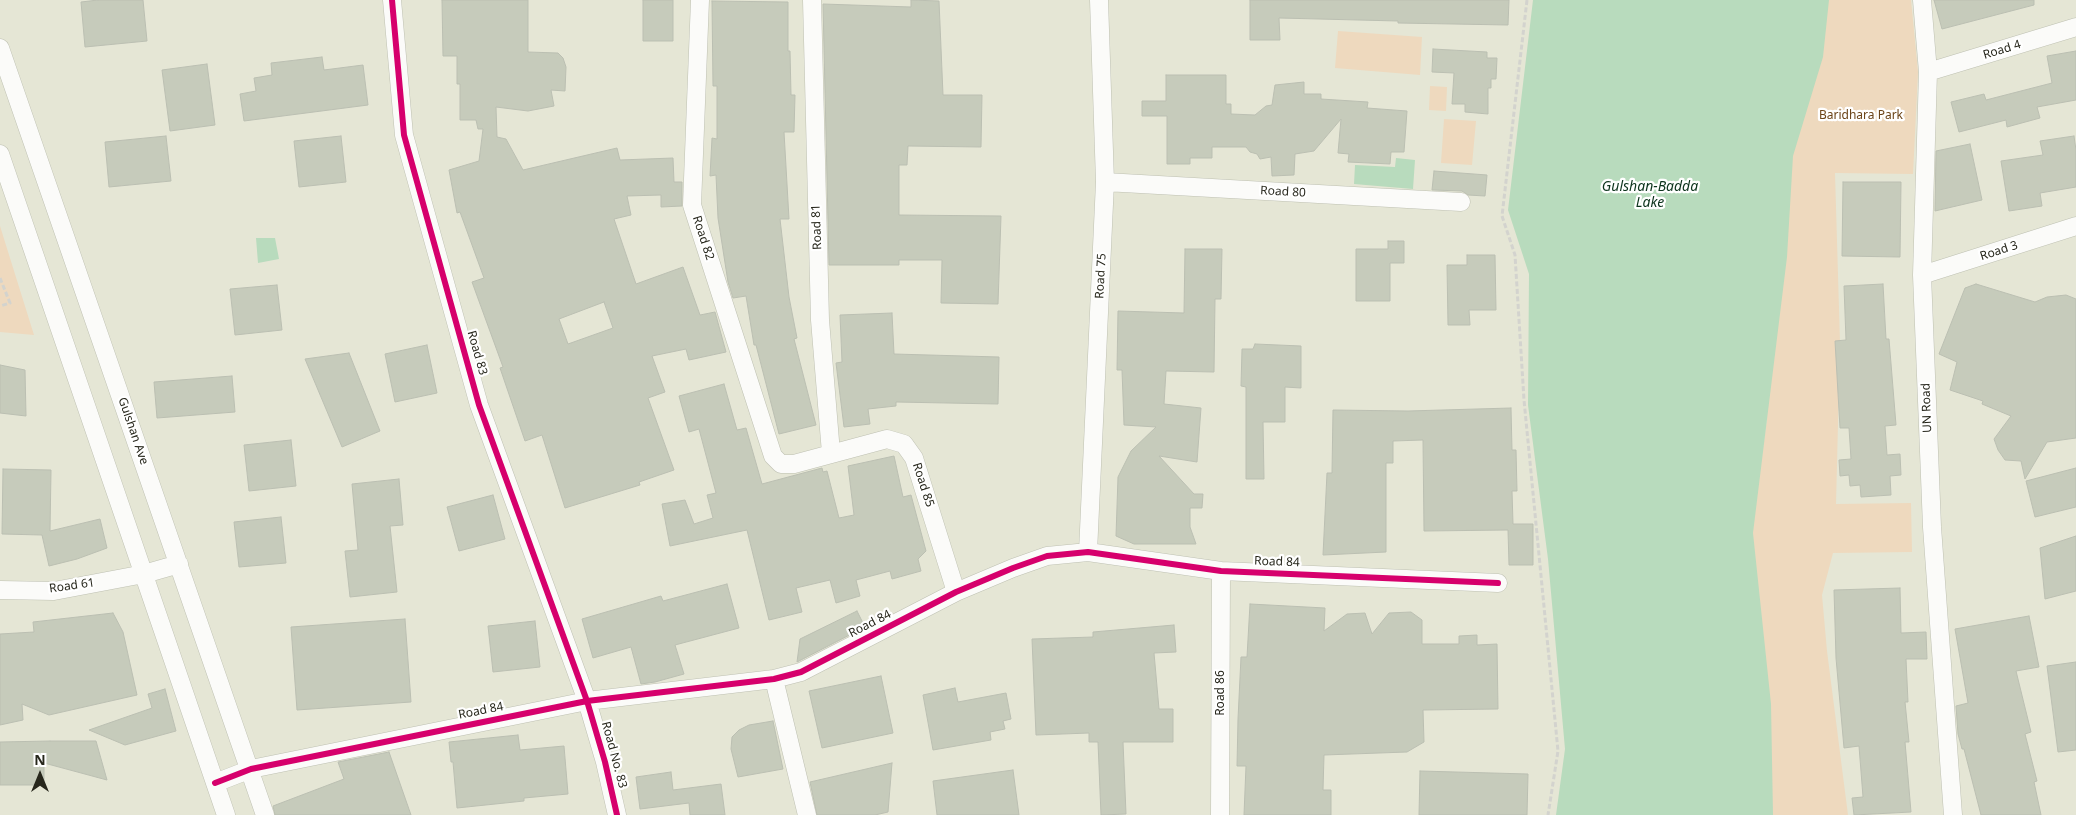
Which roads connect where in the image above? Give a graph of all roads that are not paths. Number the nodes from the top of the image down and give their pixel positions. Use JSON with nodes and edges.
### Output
{"nodes":[{"id":1,"x":392,"y":0,"type":"edge"},
{"id":2,"x":700,"y":0,"type":"edge"},
{"id":3,"x":812,"y":0,"type":"edge"},
{"id":4,"x":1099,"y":0,"type":"edge"},
{"id":5,"x":1922,"y":0,"type":"edge"},
{"id":6,"x":2076,"y":27,"type":"edge"},
{"id":7,"x":0,"y":48,"type":"edge"},
{"id":8,"x":1928,"y":72,"type":"junction"},
{"id":9,"x":0,"y":154,"type":"edge"},
{"id":10,"x":1105,"y":182,"type":"junction"},
{"id":11,"x":1461,"y":202,"type":"dead end"},
{"id":12,"x":2076,"y":226,"type":"edge"},
{"id":13,"x":1922,"y":275,"type":"junction"},
{"id":14,"x":830,"y":453,"type":"junction"},
{"id":15,"x":781,"y":464,"type":"joint"},
{"id":16,"x":1088,"y":552,"type":"junction"},
{"id":17,"x":180,"y":564,"type":"junction"},
{"id":18,"x":1221,"y":571,"type":"junction"},
{"id":19,"x":144,"y":574,"type":"junction"},
{"id":20,"x":1498,"y":583,"type":"dead end"},
{"id":21,"x":0,"y":590,"type":"edge"},
{"id":22,"x":956,"y":592,"type":"junction"},
{"id":23,"x":774,"y":679,"type":"junction"},
{"id":24,"x":587,"y":701,"type":"junction"},
{"id":25,"x":250,"y":769,"type":"junction"},
{"id":26,"x":215,"y":783,"type":"junction"},
{"id":27,"x":226,"y":815,"type":"edge"},
{"id":28,"x":265,"y":815,"type":"edge"},
{"id":29,"x":617,"y":815,"type":"edge"},
{"id":30,"x":807,"y":815,"type":"edge"},
{"id":31,"x":1220,"y":815,"type":"edge"},
{"id":32,"x":1953,"y":815,"type":"edge"}],
"edges":[{"from":1,"to":24,"type":"street","name":"Road 83"},
{"from":2,"to":15,"type":"street","name":"Road 82"},
{"from":3,"to":14,"type":"street","name":"Road 81"},
{"from":4,"to":10,"type":"street","name":"Road 75"},
{"from":5,"to":8,"type":"street","name":"UN Road"},
{"from":6,"to":8,"type":"street","name":"Road 4"},
{"from":7,"to":17,"type":"street","name":"Gulshan Ave"},
{"from":8,"to":13,"type":"street","name":"UN Road"},
{"from":9,"to":19,"type":"street"},
{"from":10,"to":11,"type":"street","name":"Road 80"},
{"from":10,"to":16,"type":"street","name":"Road 75"},
{"from":12,"to":13,"type":"street","name":"Road 3"},
{"from":13,"to":32,"type":"street","name":"UN Road"},
{"from":14,"to":15,"type":"street","name":"Road 85"},
{"from":14,"to":22,"type":"street","name":"Road 85"},
{"from":16,"to":18,"type":"street","name":"Road 84"},
{"from":16,"to":22,"type":"street","name":"Road 84"},
{"from":17,"to":19,"type":"street","name":"Road 61"},
{"from":17,"to":25,"type":"street","name":"Gulshan Ave"},
{"from":18,"to":20,"type":"street","name":"Road 84"},
{"from":18,"to":31,"type":"street","name":"Road 86"},
{"from":19,"to":21,"type":"street","name":"Road 61"},
{"from":19,"to":26,"type":"street"},
{"from":22,"to":23,"type":"street","name":"Road 84"},
{"from":23,"to":24,"type":"street","name":"Road 84"},
{"from":23,"to":30,"type":"street"},
{"from":24,"to":25,"type":"street","name":"Road 84"},
{"from":24,"to":29,"type":"street","name":"Road No. 83"},
{"from":25,"to":26,"type":"street","name":"Road 84"},
{"from":25,"to":28,"type":"street","name":"Gulshan Ave"},
{"from":26,"to":27,"type":"street"}]}
